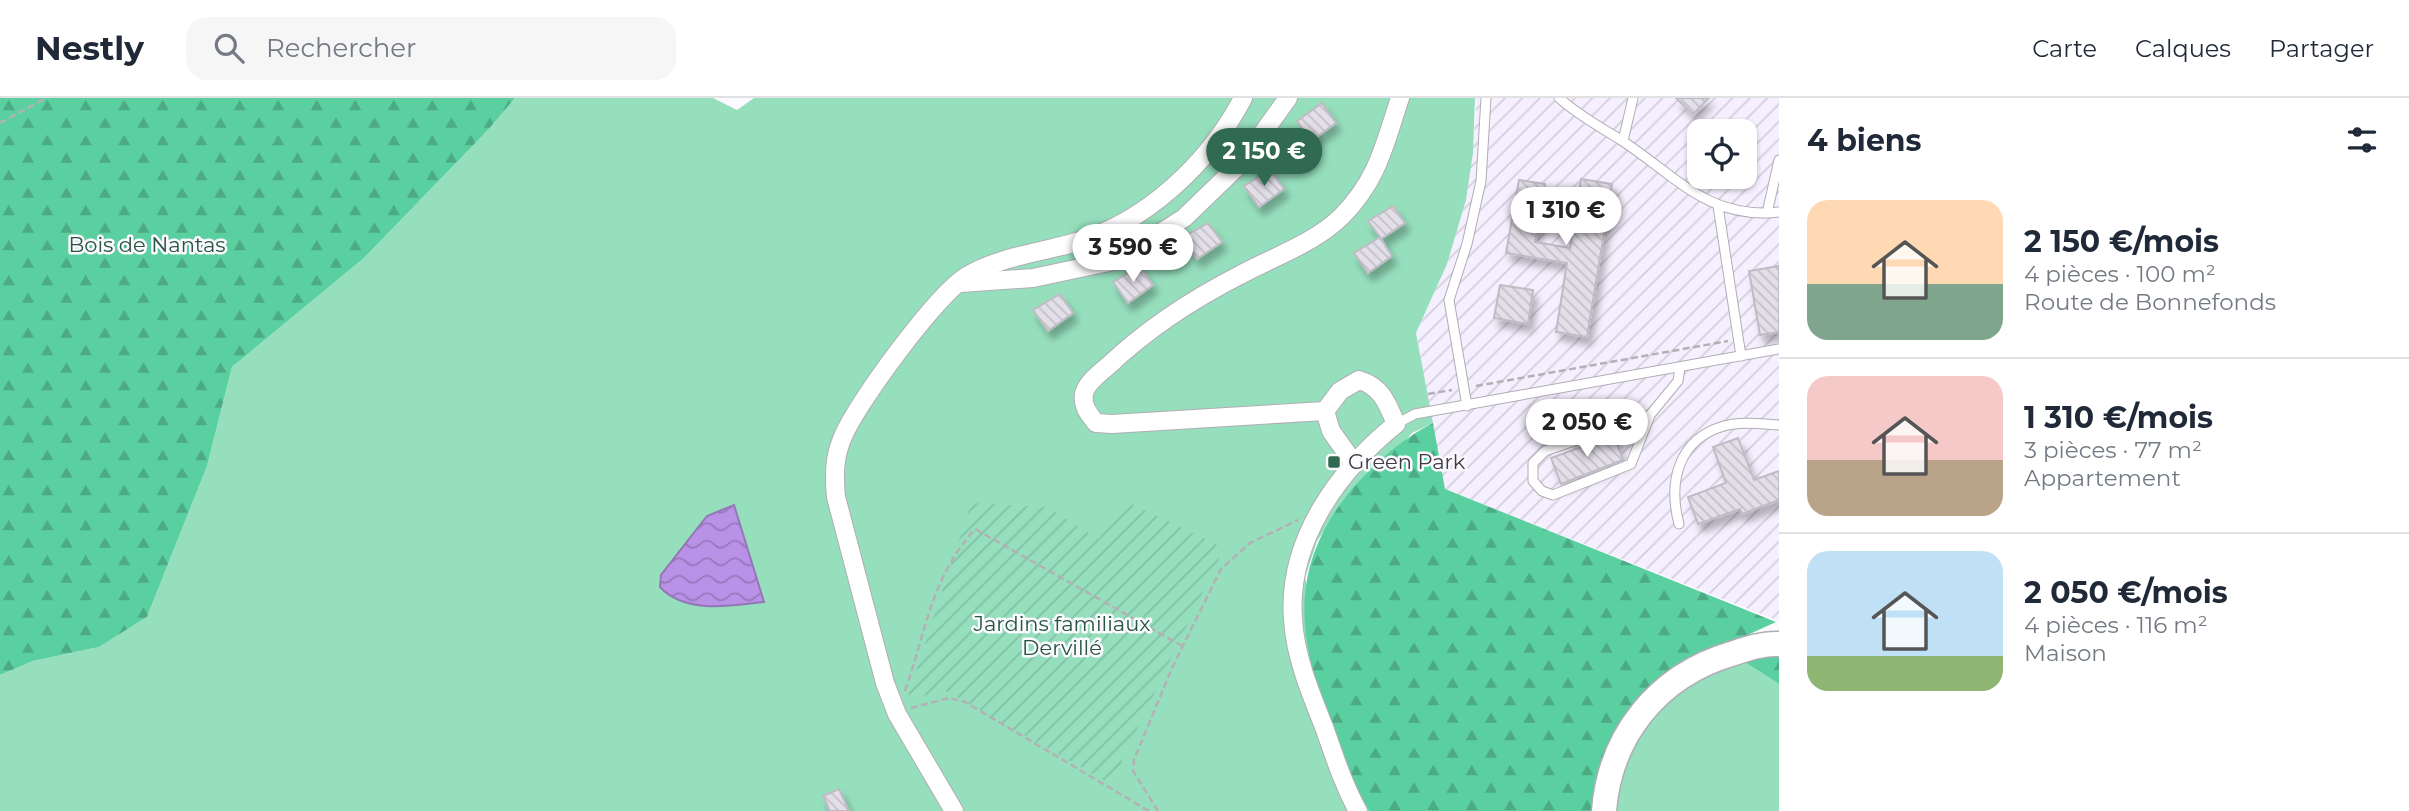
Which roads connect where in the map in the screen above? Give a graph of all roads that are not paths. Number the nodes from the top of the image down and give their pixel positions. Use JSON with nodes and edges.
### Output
{"nodes":[{"id":1,"x":1242,"y":98,"type":"edge"},
{"id":2,"x":1288,"y":98,"type":"edge"},
{"id":3,"x":1400,"y":98,"type":"edge"},
{"id":4,"x":1486,"y":98,"type":"edge"},
{"id":5,"x":1559,"y":98,"type":"edge"},
{"id":6,"x":1633,"y":98,"type":"edge"},
{"id":7,"x":1623,"y":141,"type":"junction"},
{"id":8,"x":1779,"y":160,"type":"edge"},
{"id":9,"x":1718,"y":206,"type":"junction"},
{"id":10,"x":1779,"y":212,"type":"edge"},
{"id":11,"x":1768,"y":213,"type":"junction"},
{"id":12,"x":954,"y":284,"type":"junction"},
{"id":13,"x":1779,"y":349,"type":"edge"},
{"id":14,"x":1741,"y":356,"type":"junction"},
{"id":15,"x":1680,"y":368,"type":"junction"},
{"id":16,"x":1467,"y":406,"type":"junction"},
{"id":17,"x":1325,"y":411,"type":"junction"},
{"id":18,"x":1650,"y":415,"type":"junction"},
{"id":19,"x":1396,"y":424,"type":"junction"},
{"id":20,"x":1779,"y":425,"type":"edge"},
{"id":21,"x":1353,"y":462,"type":"junction"},
{"id":22,"x":1679,"y":524,"type":"dead end"},
{"id":23,"x":1779,"y":644,"type":"edge"},
{"id":24,"x":954,"y":811,"type":"edge"},
{"id":25,"x":1358,"y":811,"type":"edge"},
{"id":26,"x":1604,"y":811,"type":"edge"}],
"edges":[{"from":1,"to":12,"type":"street"},
{"from":2,"to":12,"type":"street"},
{"from":3,"to":17,"type":"street"},
{"from":4,"to":16,"type":"lane"},
{"from":5,"to":7,"type":"lane"},
{"from":6,"to":7,"type":"lane"},
{"from":7,"to":9,"type":"lane"},
{"from":8,"to":11,"type":"lane"},
{"from":9,"to":11,"type":"lane"},
{"from":9,"to":14,"type":"lane"},
{"from":10,"to":11,"type":"lane"},
{"from":12,"to":24,"type":"street"},
{"from":13,"to":14,"type":"lane"},
{"from":14,"to":15,"type":"lane"},
{"from":15,"to":16,"type":"lane"},
{"from":15,"to":18,"type":"lane"},
{"from":16,"to":19,"type":"lane"},
{"from":17,"to":19,"type":"street"},
{"from":17,"to":21,"type":"street"},
{"from":18,"to":18,"type":"lane"},
{"from":19,"to":21,"type":"street"},
{"from":20,"to":22,"type":"lane"},
{"from":21,"to":25,"type":"street"},
{"from":23,"to":26,"type":"main road"}]}
